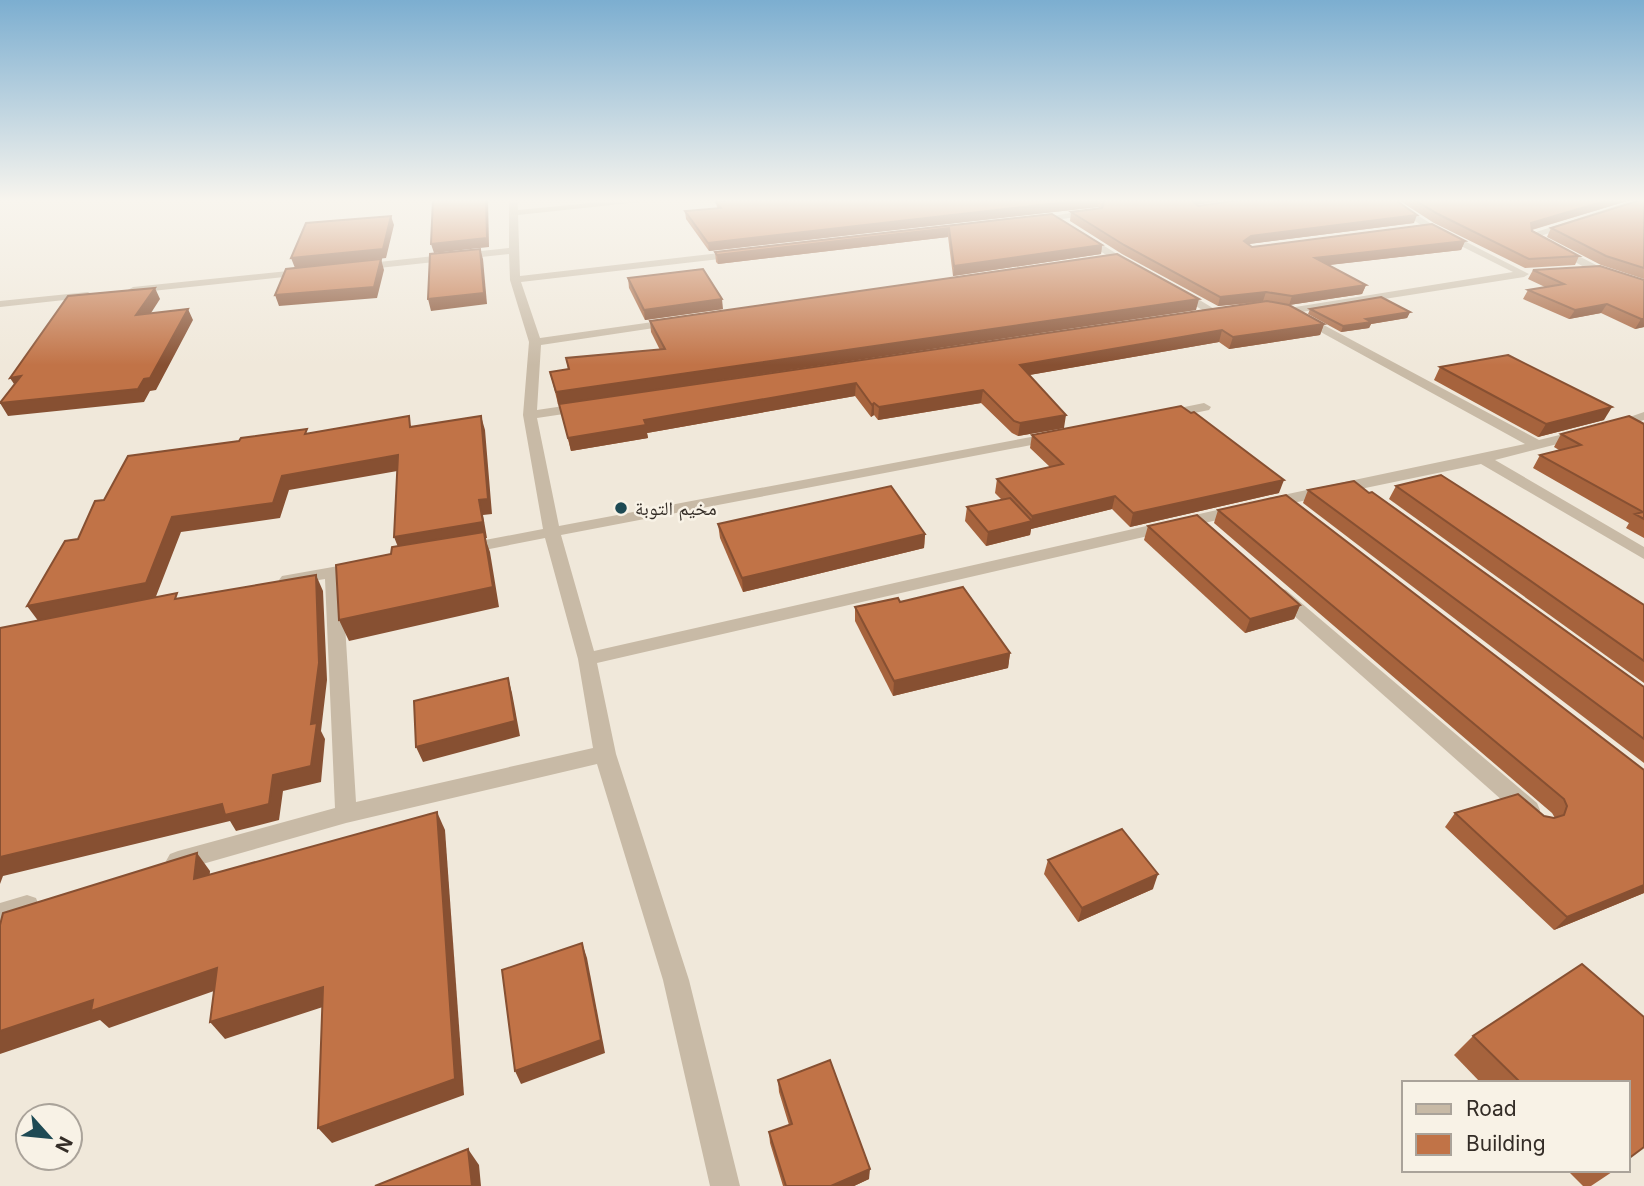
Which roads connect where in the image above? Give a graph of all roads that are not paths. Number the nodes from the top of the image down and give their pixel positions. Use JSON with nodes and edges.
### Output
{"nodes":[{"id":1,"x":481,"y":254,"type":"edge"},
{"id":2,"x":513,"y":254,"type":"edge"},
{"id":3,"x":738,"y":254,"type":"edge"},
{"id":4,"x":1111,"y":254,"type":"edge"},
{"id":5,"x":1487,"y":254,"type":"edge"},
{"id":6,"x":1568,"y":254,"type":"edge"},
{"id":7,"x":1117,"y":258,"type":"junction"},
{"id":8,"x":1103,"y":260,"type":"edge"},
{"id":9,"x":350,"y":268,"type":"edge"},
{"id":10,"x":1596,"y":269,"type":"junction"},
{"id":11,"x":1139,"y":270,"type":"edge"},
{"id":12,"x":323,"y":271,"type":"edge"},
{"id":13,"x":1572,"y":271,"type":"edge"},
{"id":14,"x":1608,"y":273,"type":"edge"},
{"id":15,"x":515,"y":279,"type":"junction"},
{"id":16,"x":1172,"y":288,"type":"edge"},
{"id":17,"x":120,"y":291,"type":"edge"},
{"id":18,"x":94,"y":294,"type":"edge"},
{"id":19,"x":0,"y":304,"type":"edge"},
{"id":20,"x":1264,"y":307,"type":"edge"},
{"id":21,"x":1289,"y":311,"type":"junction"},
{"id":22,"x":1188,"y":317,"type":"edge"},
{"id":23,"x":684,"y":321,"type":"edge"},
{"id":24,"x":535,"y":342,"type":"junction"},
{"id":25,"x":599,"y":405,"type":"edge"},
{"id":26,"x":1204,"y":407,"type":"dead end"},
{"id":27,"x":530,"y":415,"type":"junction"},
{"id":28,"x":1644,"y":416,"type":"edge"},
{"id":29,"x":1149,"y":418,"type":"edge"},
{"id":30,"x":1068,"y":434,"type":"edge"},
{"id":31,"x":1539,"y":446,"type":"junction"},
{"id":32,"x":1483,"y":459,"type":"junction"},
{"id":33,"x":1353,"y":484,"type":"junction"},
{"id":34,"x":1285,"y":500,"type":"junction"},
{"id":35,"x":1375,"y":501,"type":"edge"},
{"id":36,"x":1306,"y":516,"type":"edge"},
{"id":37,"x":1196,"y":520,"type":"junction"},
{"id":38,"x":552,"y":534,"type":"junction"},
{"id":39,"x":1217,"y":539,"type":"edge"},
{"id":40,"x":443,"y":553,"type":"edge"},
{"id":41,"x":1644,"y":554,"type":"edge"},
{"id":42,"x":374,"y":564,"type":"edge"},
{"id":43,"x":333,"y":571,"type":"junction"},
{"id":44,"x":267,"y":584,"type":"edge"},
{"id":45,"x":1269,"y":584,"type":"edge"},
{"id":46,"x":587,"y":659,"type":"junction"},
{"id":47,"x":606,"y":754,"type":"junction"},
{"id":48,"x":346,"y":814,"type":"junction"},
{"id":49,"x":1542,"y":821,"type":"edge"},
{"id":50,"x":151,"y":868,"type":"edge"},
{"id":51,"x":50,"y":899,"type":"edge"},
{"id":52,"x":0,"y":914,"type":"edge"},
{"id":53,"x":725,"y":1186,"type":"edge"}],
"edges":[{"from":1,"to":9,"type":"street"},
{"from":2,"to":15,"type":"street"},
{"from":3,"to":15,"type":"street"},
{"from":4,"to":7,"type":"street"},
{"from":5,"to":21,"type":"street"},
{"from":6,"to":10,"type":"street"},
{"from":7,"to":8,"type":"street"},
{"from":7,"to":11,"type":"street"},
{"from":10,"to":13,"type":"street"},
{"from":10,"to":14,"type":"street"},
{"from":12,"to":17,"type":"street"},
{"from":15,"to":24,"type":"street"},
{"from":16,"to":22,"type":"street"},
{"from":18,"to":19,"type":"street"},
{"from":20,"to":21,"type":"street"},
{"from":21,"to":31,"type":"street"},
{"from":23,"to":24,"type":"street"},
{"from":24,"to":27,"type":"street"},
{"from":25,"to":27,"type":"street"},
{"from":26,"to":29,"type":"street"},
{"from":27,"to":38,"type":"street"},
{"from":28,"to":31,"type":"street"},
{"from":30,"to":38,"type":"street"},
{"from":31,"to":32,"type":"street"},
{"from":32,"to":33,"type":"street"},
{"from":32,"to":41,"type":"street"},
{"from":33,"to":34,"type":"street"},
{"from":33,"to":35,"type":"street"},
{"from":34,"to":36,"type":"street"},
{"from":34,"to":37,"type":"street"},
{"from":37,"to":39,"type":"street"},
{"from":37,"to":46,"type":"street"},
{"from":38,"to":40,"type":"street"},
{"from":38,"to":46,"type":"street"},
{"from":42,"to":43,"type":"street"},
{"from":43,"to":44,"type":"street"},
{"from":43,"to":48,"type":"street"},
{"from":45,"to":49,"type":"street"},
{"from":46,"to":47,"type":"street"},
{"from":47,"to":48,"type":"street"},
{"from":47,"to":53,"type":"street"},
{"from":48,"to":50,"type":"street"},
{"from":51,"to":52,"type":"street"}]}
